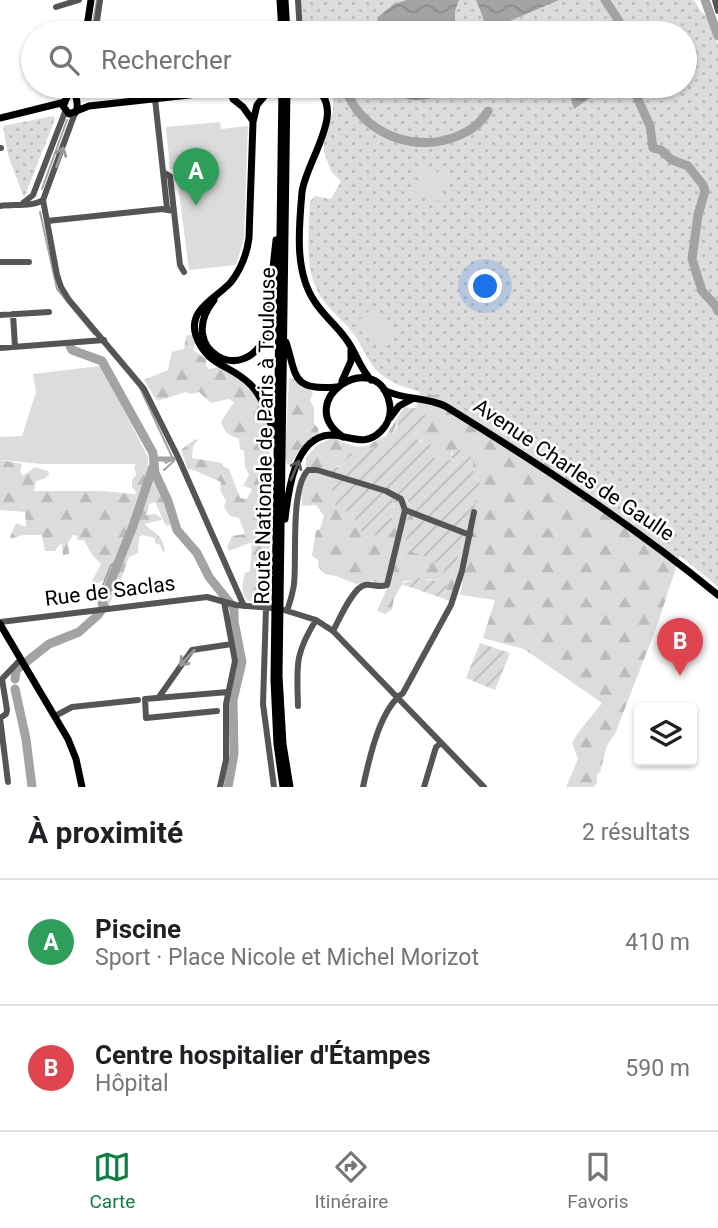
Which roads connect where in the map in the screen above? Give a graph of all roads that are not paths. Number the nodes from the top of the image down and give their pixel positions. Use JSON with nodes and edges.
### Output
{"nodes":[{"id":1,"x":79,"y":0,"type":"edge"},
{"id":2,"x":91,"y":0,"type":"edge"},
{"id":3,"x":100,"y":0,"type":"edge"},
{"id":4,"x":280,"y":0,"type":"edge"},
{"id":5,"x":285,"y":0,"type":"edge"},
{"id":6,"x":298,"y":0,"type":"edge"},
{"id":7,"x":715,"y":0,"type":"edge"},
{"id":8,"x":57,"y":6,"type":"dead end"},
{"id":9,"x":718,"y":11,"type":"edge"},
{"id":10,"x":88,"y":21,"type":"edge"},
{"id":11,"x":97,"y":21,"type":"dead end"},
{"id":12,"x":283,"y":21,"type":"edge"},
{"id":13,"x":284,"y":21,"type":"edge"},
{"id":14,"x":299,"y":21,"type":"edge"},
{"id":15,"x":67,"y":98,"type":"edge"},
{"id":16,"x":75,"y":98,"type":"edge"},
{"id":17,"x":164,"y":98,"type":"edge"},
{"id":18,"x":233,"y":98,"type":"edge"},
{"id":19,"x":261,"y":98,"type":"edge"},
{"id":20,"x":284,"y":98,"type":"joint"},
{"id":21,"x":326,"y":98,"type":"edge"},
{"id":22,"x":155,"y":99,"type":"junction"},
{"id":23,"x":65,"y":101,"type":"junction"},
{"id":24,"x":257,"y":105,"type":"junction"},
{"id":25,"x":76,"y":107,"type":"junction"},
{"id":26,"x":243,"y":107,"type":"junction"},
{"id":27,"x":46,"y":108,"type":"junction"},
{"id":28,"x":62,"y":113,"type":"junction"},
{"id":29,"x":1,"y":118,"type":"edge"},
{"id":30,"x":253,"y":122,"type":"junction"},
{"id":31,"x":33,"y":195,"type":"junction"},
{"id":32,"x":41,"y":201,"type":"junction"},
{"id":33,"x":23,"y":203,"type":"junction"},
{"id":34,"x":0,"y":206,"type":"edge"},
{"id":35,"x":171,"y":210,"type":"junction"},
{"id":36,"x":47,"y":221,"type":"junction"},
{"id":37,"x":280,"y":222,"type":"junction"},
{"id":38,"x":0,"y":262,"type":"edge"},
{"id":39,"x":29,"y":262,"type":"dead end"},
{"id":40,"x":184,"y":272,"type":"dead end"},
{"id":41,"x":221,"y":291,"type":"junction"},
{"id":42,"x":49,"y":312,"type":"dead end"},
{"id":43,"x":13,"y":314,"type":"junction"},
{"id":44,"x":0,"y":315,"type":"edge"},
{"id":45,"x":284,"y":334,"type":"junction"},
{"id":46,"x":104,"y":340,"type":"junction"},
{"id":47,"x":349,"y":343,"type":"junction"},
{"id":48,"x":15,"y":347,"type":"junction"},
{"id":49,"x":0,"y":348,"type":"edge"},
{"id":50,"x":371,"y":380,"type":"junction"},
{"id":51,"x":339,"y":385,"type":"junction"},
{"id":52,"x":384,"y":390,"type":"junction"},
{"id":53,"x":416,"y":398,"type":"junction"},
{"id":54,"x":388,"y":421,"type":"junction"},
{"id":55,"x":343,"y":437,"type":"junction"},
{"id":56,"x":276,"y":440,"type":"junction"},
{"id":57,"x":405,"y":510,"type":"junction"},
{"id":58,"x":474,"y":512,"type":"dead end"},
{"id":59,"x":281,"y":533,"type":"junction"},
{"id":60,"x":470,"y":535,"type":"junction"},
{"id":61,"x":705,"y":584,"type":"junction"},
{"id":62,"x":718,"y":595,"type":"edge"},
{"id":63,"x":718,"y":601,"type":"edge"},
{"id":64,"x":226,"y":603,"type":"junction"},
{"id":65,"x":240,"y":605,"type":"junction"},
{"id":66,"x":316,"y":620,"type":"junction"},
{"id":67,"x":0,"y":623,"type":"edge"},
{"id":68,"x":333,"y":631,"type":"junction"},
{"id":69,"x":232,"y":644,"type":"junction"},
{"id":70,"x":22,"y":662,"type":"junction"},
{"id":71,"x":228,"y":692,"type":"junction"},
{"id":72,"x":159,"y":697,"type":"junction"},
{"id":73,"x":398,"y":697,"type":"junction"},
{"id":74,"x":138,"y":700,"type":"dead end"},
{"id":75,"x":298,"y":706,"type":"dead end"},
{"id":76,"x":217,"y":711,"type":"dead end"},
{"id":77,"x":55,"y":716,"type":"junction"},
{"id":78,"x":0,"y":718,"type":"edge"},
{"id":79,"x":441,"y":743,"type":"junction"},
{"id":80,"x":8,"y":782,"type":"dead end"},
{"id":81,"x":82,"y":787,"type":"edge"},
{"id":82,"x":220,"y":787,"type":"edge"},
{"id":83,"x":274,"y":787,"type":"edge"},
{"id":84,"x":284,"y":787,"type":"edge"},
{"id":85,"x":290,"y":787,"type":"edge"},
{"id":86,"x":363,"y":787,"type":"edge"},
{"id":87,"x":424,"y":787,"type":"edge"},
{"id":88,"x":484,"y":787,"type":"edge"}],
"edges":[{"from":1,"to":8,"type":"street"},
{"from":2,"to":10,"type":"main road"},
{"from":3,"to":11,"type":"street"},
{"from":4,"to":12,"type":"main road"},
{"from":5,"to":13,"type":"main road"},
{"from":6,"to":14,"type":"street"},
{"from":7,"to":9,"type":"street"},
{"from":15,"to":23,"type":"main road"},
{"from":16,"to":25,"type":"main road"},
{"from":17,"to":22,"type":"main road"},
{"from":18,"to":26,"type":"main road"},
{"from":19,"to":24,"type":"main road"},
{"from":20,"to":37,"type":"main road","name":"Route Nationale de Paris à Toulouse"},
{"from":20,"to":45,"type":"main road","name":"Route Nationale de Paris à Toulouse"},
{"from":21,"to":47,"type":"main road"},
{"from":22,"to":25,"type":"main road"},
{"from":22,"to":35,"type":"street"},
{"from":23,"to":25,"type":"main road"},
{"from":23,"to":27,"type":"main road"},
{"from":23,"to":28,"type":"main road"},
{"from":24,"to":26,"type":"main road"},
{"from":24,"to":30,"type":"main road"},
{"from":25,"to":28,"type":"main road"},
{"from":32,"to":25,"type":"street","one_way":true},
{"from":26,"to":30,"type":"main road"},
{"from":27,"to":28,"type":"main road"},
{"from":27,"to":29,"type":"main road"},
{"from":28,"to":31,"type":"street"},
{"from":30,"to":41,"type":"main road"},
{"from":31,"to":32,"type":"street"},
{"from":31,"to":33,"type":"street"},
{"from":32,"to":33,"type":"street"},
{"from":32,"to":36,"type":"street"},
{"from":33,"to":34,"type":"street"},
{"from":35,"to":36,"type":"street"},
{"from":35,"to":40,"type":"street"},
{"from":36,"to":46,"type":"street"},
{"from":37,"to":41,"type":"main road"},
{"from":37,"to":56,"type":"main road","name":"Route Nationale de Paris à Toulouse"},
{"from":38,"to":39,"type":"street"},
{"from":41,"to":56,"type":"main road"},
{"from":42,"to":43,"type":"street"},
{"from":43,"to":44,"type":"street"},
{"from":43,"to":48,"type":"street"},
{"from":45,"to":51,"type":"main road"},
{"from":45,"to":59,"type":"main road","name":"Route Nationale de Paris à Toulouse"},
{"from":46,"to":48,"type":"street"},
{"from":46,"to":65,"type":"street"},
{"from":47,"to":50,"type":"main road"},
{"from":47,"to":51,"type":"main road"},
{"from":48,"to":49,"type":"street"},
{"from":50,"to":51,"type":"main road"},
{"from":50,"to":52,"type":"main road"},
{"from":51,"to":55,"type":"main road"},
{"from":52,"to":53,"type":"main road","name":"Avenue Charles de Gaulle"},
{"from":52,"to":54,"type":"main road"},
{"from":53,"to":54,"type":"main road"},
{"from":53,"to":61,"type":"main road","name":"Avenue Charles de Gaulle"},
{"from":54,"to":55,"type":"main road"},
{"from":59,"to":55,"type":"main road","one_way":true},
{"from":56,"to":84,"type":"main road","name":"Route Nationale de Paris à Toulouse"},
{"from":57,"to":60,"type":"street"},
{"from":57,"to":66,"type":"street"},
{"from":57,"to":68,"type":"street"},
{"from":58,"to":60,"type":"street"},
{"from":59,"to":85,"type":"main road","name":"Route Nationale de Paris à Toulouse"},
{"from":60,"to":73,"type":"street"},
{"from":61,"to":62,"type":"main road","name":"Avenue Charles de Gaulle"},
{"from":61,"to":63,"type":"main road","name":"Avenue Charles de Gaulle"},
{"from":64,"to":65,"type":"street","name":"Rue de Saclas"},
{"from":64,"to":67,"type":"street","name":"Rue de Saclas"},
{"from":64,"to":69,"type":"street"},
{"from":65,"to":83,"type":"street","name":"Rue de Saclas"},
{"from":66,"to":68,"type":"street"},
{"from":66,"to":75,"type":"street"},
{"from":67,"to":70,"type":"main road"},
{"from":68,"to":73,"type":"street"},
{"from":69,"to":71,"type":"street"},
{"from":69,"to":72,"type":"street","one_way":true},
{"from":70,"to":77,"type":"main road"},
{"from":70,"to":78,"type":"street"},
{"from":71,"to":72,"type":"street"},
{"from":71,"to":82,"type":"street"},
{"from":72,"to":76,"type":"street"},
{"from":73,"to":79,"type":"street"},
{"from":73,"to":86,"type":"street"},
{"from":74,"to":77,"type":"street"},
{"from":77,"to":81,"type":"main road"},
{"from":78,"to":80,"type":"street"},
{"from":79,"to":87,"type":"street"},
{"from":79,"to":88,"type":"street"}]}
